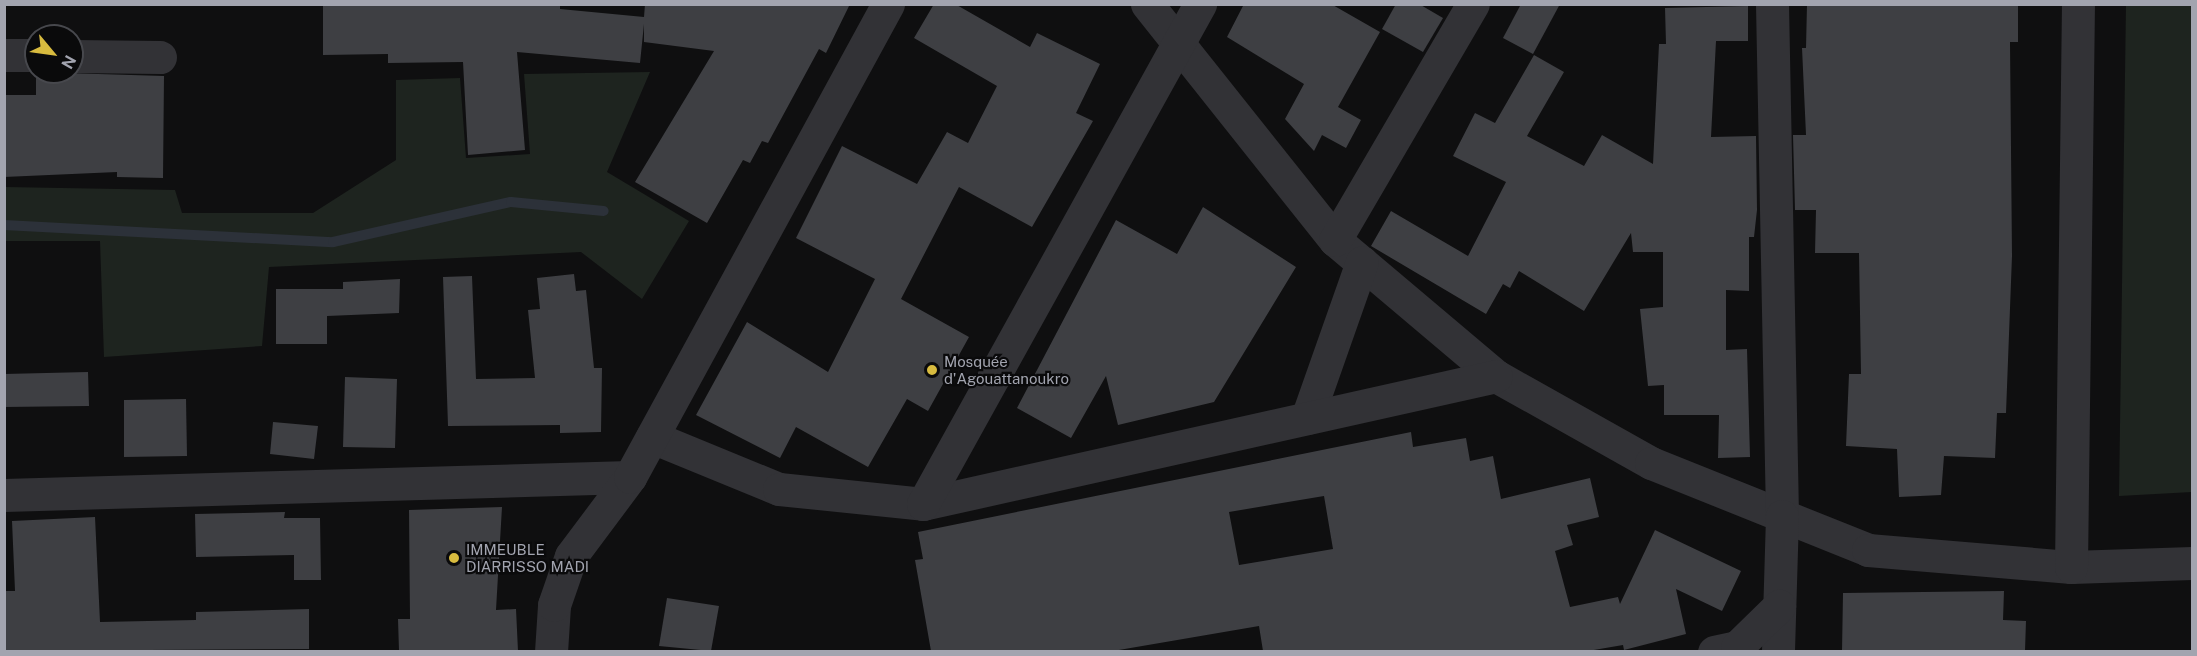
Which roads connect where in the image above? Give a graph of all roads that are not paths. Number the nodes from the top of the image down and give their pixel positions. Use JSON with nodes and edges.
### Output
{"nodes":[{"id":1,"x":888,"y":4,"type":"edge"},
{"id":2,"x":1148,"y":4,"type":"edge"},
{"id":3,"x":1200,"y":4,"type":"edge"},
{"id":4,"x":1473,"y":4,"type":"edge"},
{"id":5,"x":1772,"y":4,"type":"edge"},
{"id":6,"x":2078,"y":4,"type":"edge"},
{"id":7,"x":1179,"y":42,"type":"junction"},
{"id":8,"x":4,"y":55,"type":"edge"},
{"id":9,"x":24,"y":55,"type":"edge"},
{"id":10,"x":84,"y":56,"type":"edge"},
{"id":11,"x":160,"y":57,"type":"dead end"},
{"id":12,"x":1335,"y":240,"type":"junction"},
{"id":13,"x":1362,"y":262,"type":"junction"},
{"id":14,"x":1496,"y":376,"type":"junction"},
{"id":15,"x":1307,"y":418,"type":"junction"},
{"id":16,"x":652,"y":436,"type":"junction"},
{"id":17,"x":630,"y":477,"type":"junction"},
{"id":18,"x":4,"y":495,"type":"edge"},
{"id":19,"x":923,"y":504,"type":"junction"},
{"id":20,"x":1782,"y":516,"type":"junction"},
{"id":21,"x":2193,"y":563,"type":"edge"},
{"id":22,"x":2071,"y":567,"type":"junction"},
{"id":23,"x":1779,"y":606,"type":"junction"},
{"id":24,"x":550,"y":651,"type":"edge"},
{"id":25,"x":1714,"y":651,"type":"edge"},
{"id":26,"x":1778,"y":651,"type":"edge"}],
"edges":[{"from":1,"to":16,"type":"street"},
{"from":2,"to":7,"type":"street"},
{"from":3,"to":7,"type":"street"},
{"from":4,"to":12,"type":"street"},
{"from":5,"to":20,"type":"street"},
{"from":6,"to":22,"type":"street"},
{"from":7,"to":12,"type":"street"},
{"from":7,"to":19,"type":"street"},
{"from":8,"to":9,"type":"street"},
{"from":10,"to":11,"type":"street"},
{"from":12,"to":13,"type":"street"},
{"from":13,"to":14,"type":"street"},
{"from":13,"to":15,"type":"street"},
{"from":14,"to":15,"type":"street"},
{"from":14,"to":20,"type":"street"},
{"from":15,"to":19,"type":"street"},
{"from":16,"to":17,"type":"street"},
{"from":16,"to":19,"type":"street"},
{"from":17,"to":18,"type":"street"},
{"from":17,"to":24,"type":"street"},
{"from":20,"to":22,"type":"street"},
{"from":20,"to":23,"type":"street"},
{"from":21,"to":22,"type":"street"},
{"from":23,"to":25,"type":"street"},
{"from":23,"to":26,"type":"street"}]}
